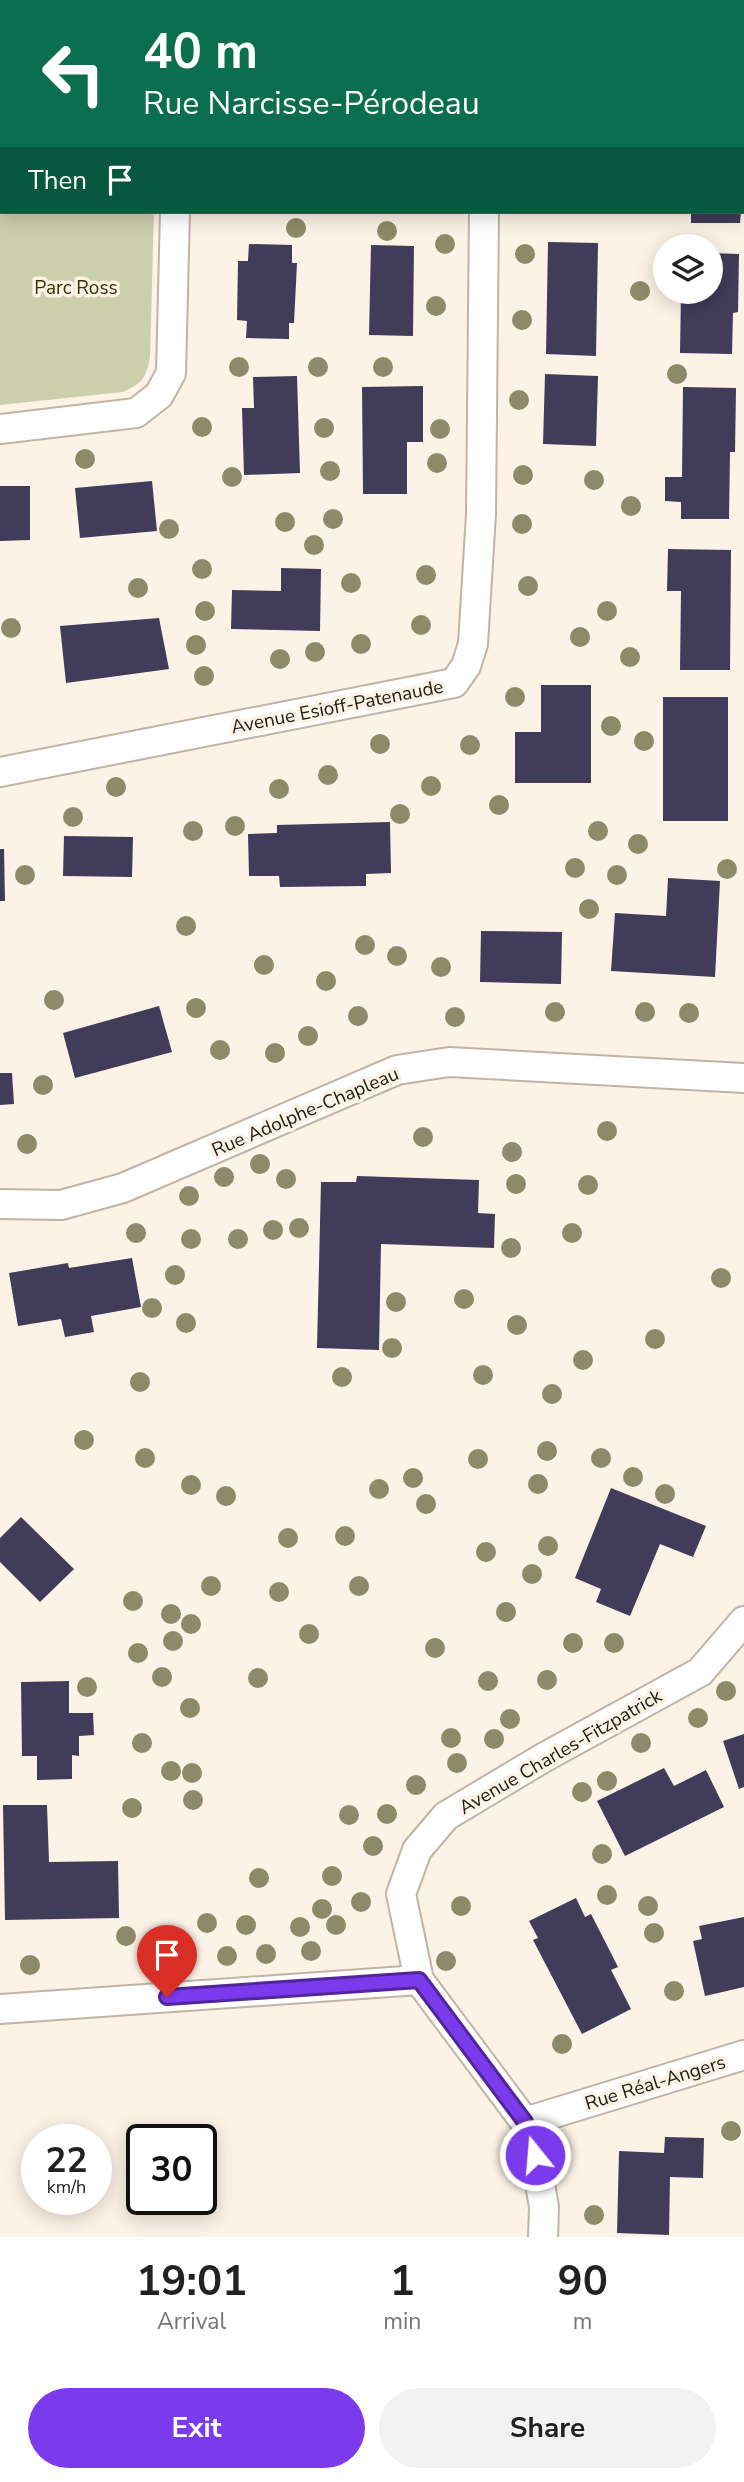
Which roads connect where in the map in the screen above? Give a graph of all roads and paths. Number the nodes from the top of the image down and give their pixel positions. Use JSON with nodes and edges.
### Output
{"nodes":[{"id":1,"x":175,"y":214,"type":"edge"},
{"id":2,"x":484,"y":214,"type":"edge"},
{"id":3,"x":0,"y":429,"type":"edge"},
{"id":4,"x":0,"y":772,"type":"edge"},
{"id":5,"x":744,"y":1078,"type":"edge"},
{"id":6,"x":0,"y":1204,"type":"edge"},
{"id":7,"x":744,"y":1620,"type":"edge"},
{"id":8,"x":419,"y":1980,"type":"junction"},
{"id":9,"x":0,"y":2009,"type":"edge"},
{"id":10,"x":744,"y":2055,"type":"edge"},
{"id":11,"x":525,"y":2122,"type":"junction"},
{"id":12,"x":543,"y":2237,"type":"edge"}],
"edges":[{"from":1,"to":3,"type":"street"},
{"from":2,"to":4,"type":"street","name":"Avenue Esioff-Patenaude"},
{"from":5,"to":6,"type":"street","name":"Rue Adolphe-Chapleau"},
{"from":7,"to":8,"type":"street","name":"Avenue Charles-Fitzpatrick"},
{"from":8,"to":9,"type":"street"},
{"from":8,"to":11,"type":"street","name":"Avenue Charles-Fitzpatrick"},
{"from":10,"to":11,"type":"street","name":"Rue Réal-Angers"},
{"from":11,"to":12,"type":"street","name":"Avenue Charles-Fitzpatrick"}]}
